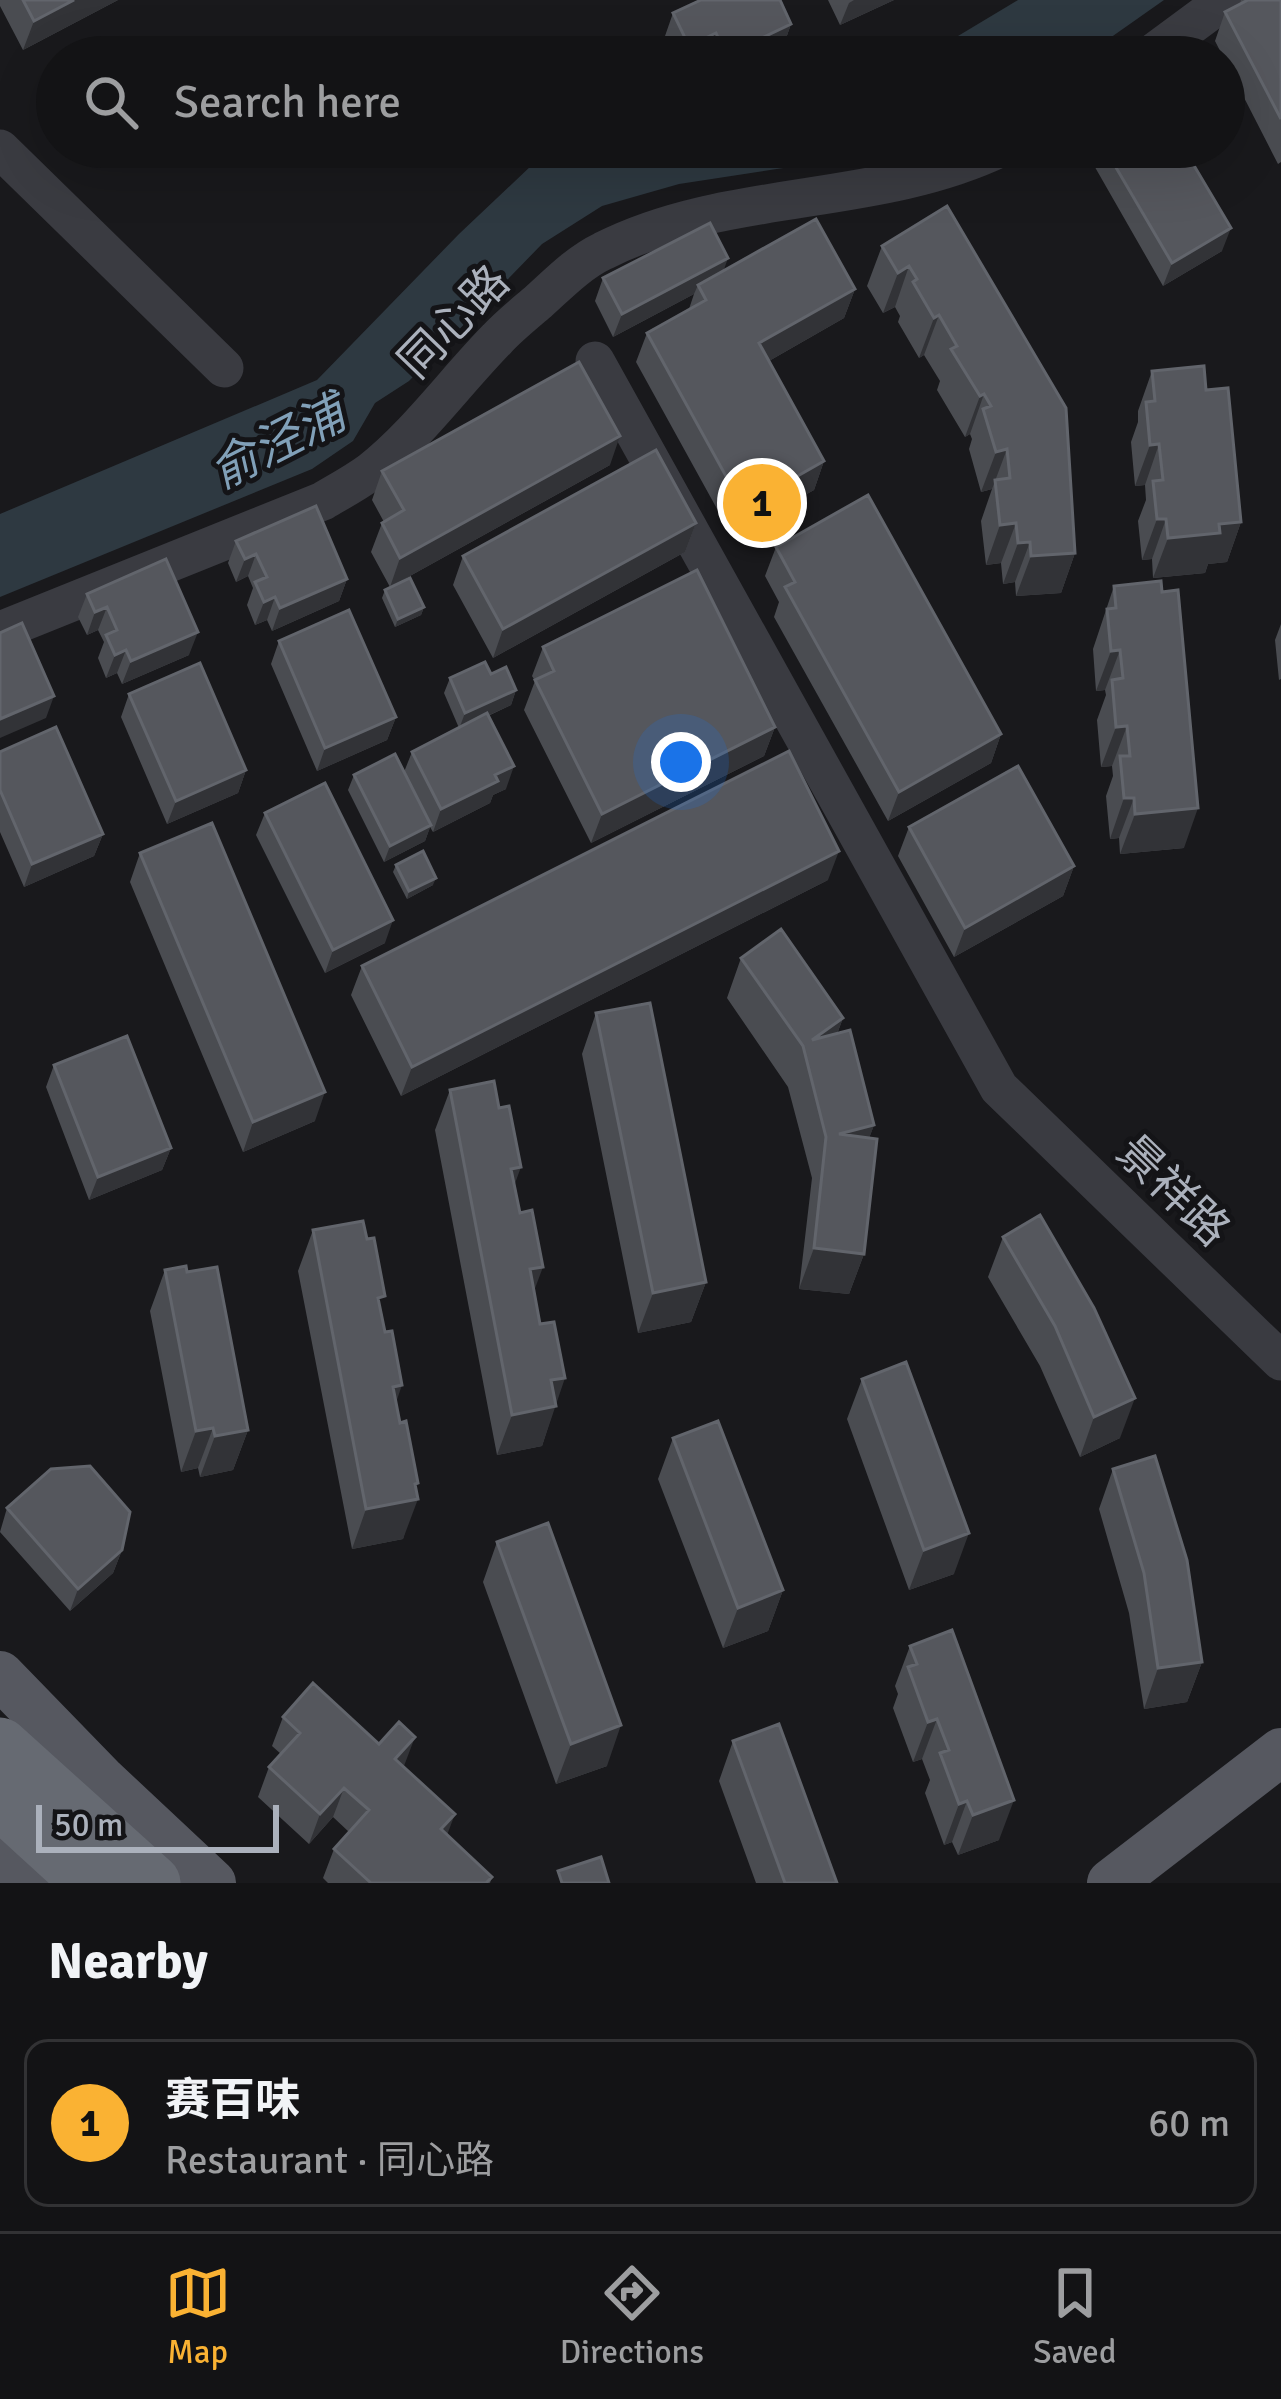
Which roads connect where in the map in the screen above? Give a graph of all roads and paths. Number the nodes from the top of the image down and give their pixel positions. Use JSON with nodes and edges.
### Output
{"nodes":[{"id":1,"x":1225,"y":0,"type":"edge"},
{"id":2,"x":1176,"y":36,"type":"edge"},
{"id":3,"x":0,"y":148,"type":"edge"},
{"id":4,"x":945,"y":168,"type":"edge"},
{"id":5,"x":595,"y":361,"type":"dead end"},
{"id":6,"x":224,"y":368,"type":"dead end"},
{"id":7,"x":0,"y":631,"type":"edge"},
{"id":8,"x":1281,"y":1361,"type":"edge"},
{"id":9,"x":0,"y":1675,"type":"edge"},
{"id":10,"x":0,"y":1746,"type":"edge"},
{"id":11,"x":1281,"y":1752,"type":"edge"},
{"id":12,"x":0,"y":1801,"type":"edge"},
{"id":13,"x":91,"y":1883,"type":"edge"},
{"id":14,"x":152,"y":1883,"type":"edge"},
{"id":15,"x":212,"y":1883,"type":"edge"},
{"id":16,"x":1112,"y":1883,"type":"edge"}],
"edges":[{"from":1,"to":2,"type":"street"},
{"from":3,"to":6,"type":"street"},
{"from":4,"to":7,"type":"street","name":"同心路"},
{"from":5,"to":8,"type":"street","name":"景祥路"},
{"from":9,"to":15,"type":"main road"},
{"from":10,"to":14,"type":"highway"},
{"from":11,"to":16,"type":"main road"},
{"from":12,"to":13,"type":"highway"}]}
